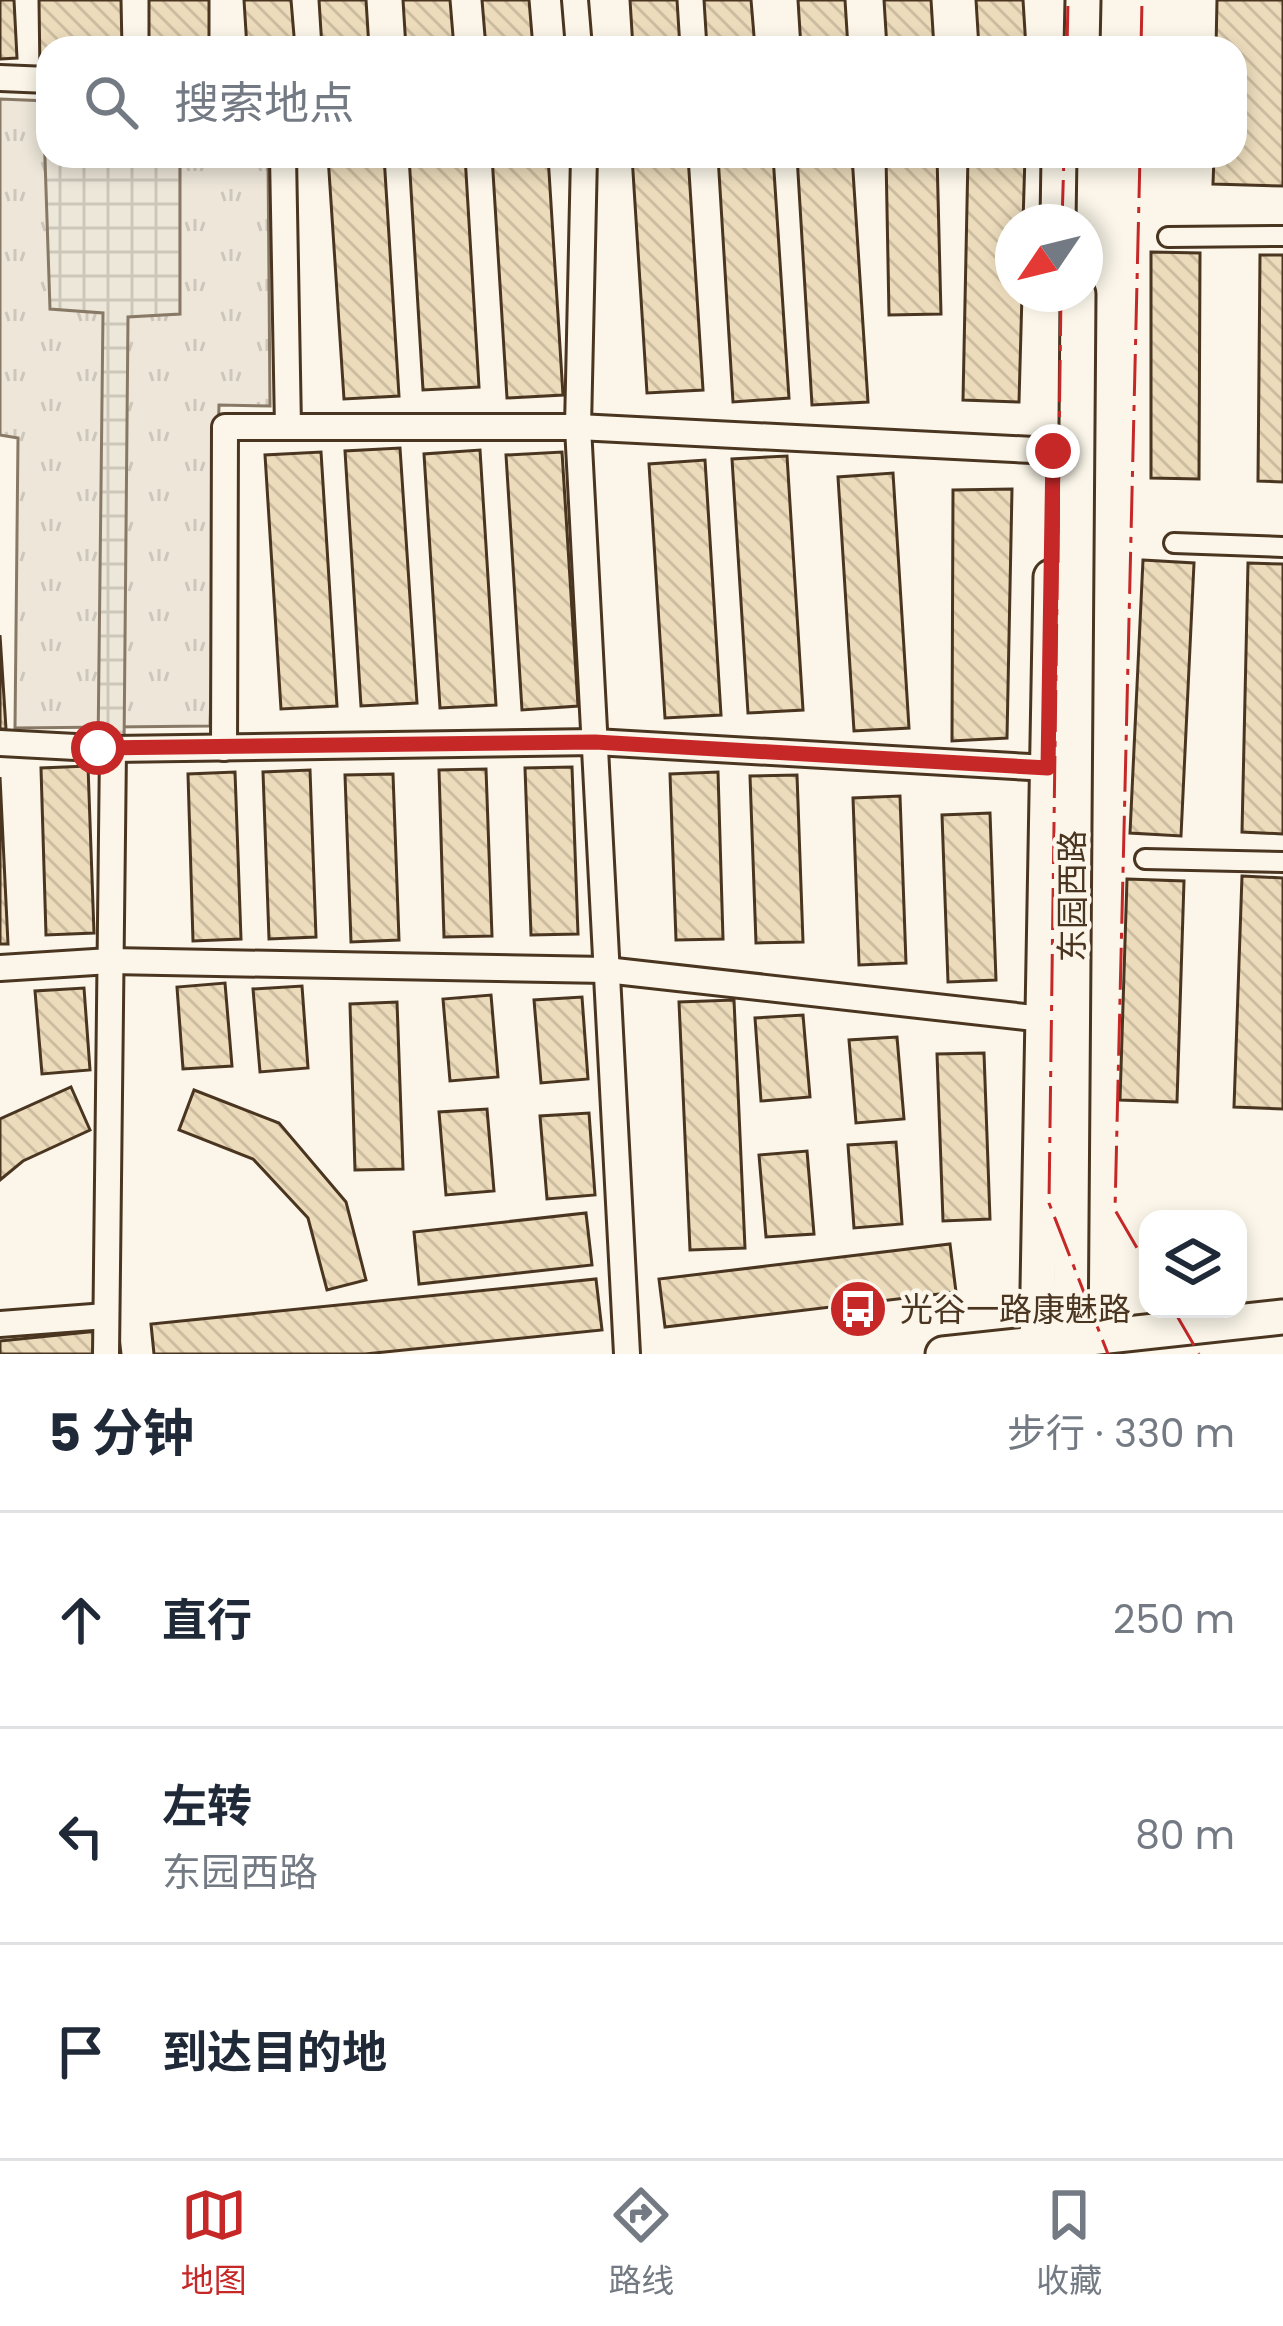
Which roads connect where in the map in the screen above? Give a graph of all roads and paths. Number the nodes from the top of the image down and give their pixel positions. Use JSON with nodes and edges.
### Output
{"nodes":[{"id":1,"x":575,"y":0,"type":"edge"},
{"id":2,"x":1061,"y":0,"type":"edge"},
{"id":3,"x":1083,"y":0,"type":"edge"},
{"id":4,"x":578,"y":36,"type":"edge"},
{"id":5,"x":1060,"y":36,"type":"edge"},
{"id":6,"x":1082,"y":36,"type":"edge"},
{"id":7,"x":0,"y":78,"type":"edge"},
{"id":8,"x":36,"y":80,"type":"edge"},
{"id":9,"x":283,"y":168,"type":"edge"},
{"id":10,"x":584,"y":168,"type":"edge"},
{"id":11,"x":1059,"y":168,"type":"edge"},
{"id":12,"x":1081,"y":168,"type":"edge"},
{"id":13,"x":1058,"y":204,"type":"edge"},
{"id":14,"x":1080,"y":204,"type":"edge"},
{"id":15,"x":1283,"y":236,"type":"edge"},
{"id":16,"x":1168,"y":237,"type":"dead end"},
{"id":17,"x":1056,"y":312,"type":"edge"},
{"id":18,"x":1078,"y":312,"type":"edge"},
{"id":19,"x":288,"y":427,"type":"junction"},
{"id":20,"x":578,"y":427,"type":"junction"},
{"id":21,"x":1053,"y":451,"type":"junction"},
{"id":22,"x":1174,"y":543,"type":"dead end"},
{"id":23,"x":1283,"y":547,"type":"edge"},
{"id":24,"x":595,"y":742,"type":"junction"},
{"id":25,"x":0,"y":743,"type":"edge"},
{"id":26,"x":224,"y":748,"type":"junction"},
{"id":27,"x":113,"y":749,"type":"junction"},
{"id":28,"x":1048,"y":768,"type":"junction"},
{"id":29,"x":1145,"y":859,"type":"dead end"},
{"id":30,"x":1283,"y":862,"type":"edge"},
{"id":31,"x":110,"y":962,"type":"junction"},
{"id":32,"x":0,"y":968,"type":"edge"},
{"id":33,"x":607,"y":970,"type":"junction"},
{"id":34,"x":1043,"y":1019,"type":"junction"},
{"id":35,"x":106,"y":1316,"type":"junction"},
{"id":36,"x":1283,"y":1317,"type":"edge"},
{"id":37,"x":0,"y":1324,"type":"edge"},
{"id":38,"x":1059,"y":1346,"type":"edge"},
{"id":39,"x":106,"y":1354,"type":"edge"},
{"id":40,"x":627,"y":1354,"type":"edge"},
{"id":41,"x":943,"y":1354,"type":"edge"}],
"edges":[{"from":1,"to":4,"type":"street"},
{"from":2,"to":5,"type":"main road"},
{"from":3,"to":6,"type":"main road"},
{"from":7,"to":8,"type":"street"},
{"from":9,"to":19,"type":"street"},
{"from":10,"to":20,"type":"street"},
{"from":11,"to":13,"type":"main road"},
{"from":12,"to":14,"type":"main road"},
{"from":15,"to":16,"type":"street"},
{"from":17,"to":21,"type":"main road","name":"东园西路"},
{"from":18,"to":38,"type":"main road","name":"东园西路"},
{"from":19,"to":20,"type":"street"},
{"from":19,"to":26,"type":"street"},
{"from":20,"to":21,"type":"street"},
{"from":20,"to":24,"type":"street"},
{"from":21,"to":28,"type":"main road","name":"东园西路"},
{"from":22,"to":23,"type":"street"},
{"from":24,"to":26,"type":"street"},
{"from":24,"to":28,"type":"street"},
{"from":24,"to":33,"type":"street"},
{"from":25,"to":27,"type":"street"},
{"from":26,"to":27,"type":"street"},
{"from":27,"to":31,"type":"street"},
{"from":28,"to":34,"type":"main road","name":"东园西路"},
{"from":29,"to":30,"type":"street"},
{"from":31,"to":32,"type":"street"},
{"from":31,"to":33,"type":"street"},
{"from":31,"to":35,"type":"street"},
{"from":33,"to":34,"type":"street"},
{"from":33,"to":40,"type":"street"},
{"from":34,"to":38,"type":"main road","name":"东园西路"},
{"from":35,"to":37,"type":"street"},
{"from":35,"to":39,"type":"street"},
{"from":36,"to":38,"type":"main road"},
{"from":38,"to":41,"type":"main road"}]}
